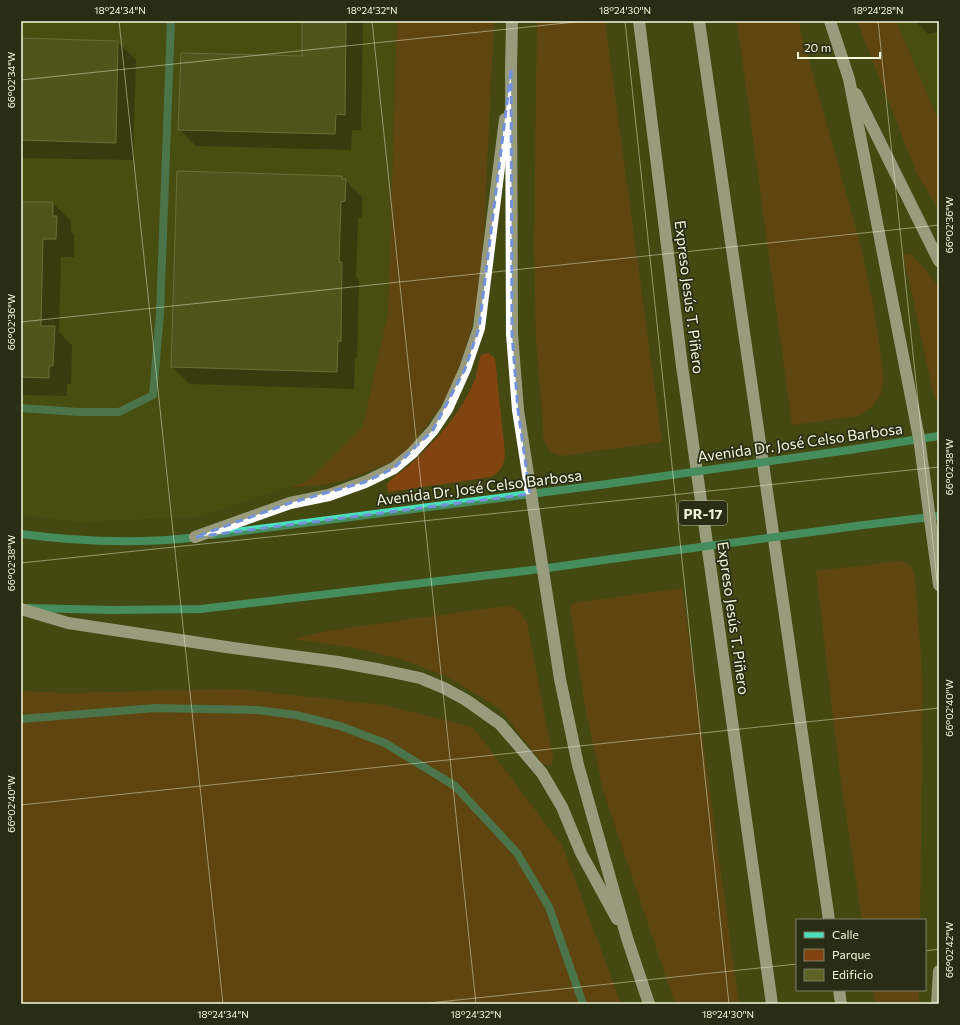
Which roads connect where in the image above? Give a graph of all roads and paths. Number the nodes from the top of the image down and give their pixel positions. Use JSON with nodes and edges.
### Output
{"nodes":[{"id":1,"x":171,"y":21,"type":"edge"},
{"id":2,"x":512,"y":21,"type":"edge"},
{"id":3,"x":639,"y":21,"type":"edge"},
{"id":4,"x":699,"y":21,"type":"edge"},
{"id":5,"x":830,"y":21,"type":"edge"},
{"id":6,"x":511,"y":70,"type":"junction"},
{"id":7,"x":848,"y":79,"type":"junction"},
{"id":8,"x":939,"y":261,"type":"edge"},
{"id":9,"x":21,"y":408,"type":"edge"},
{"id":10,"x":939,"y":436,"type":"edge"},
{"id":11,"x":919,"y":438,"type":"junction"},
{"id":12,"x":530,"y":494,"type":"junction"},
{"id":13,"x":935,"y":517,"type":"edge"},
{"id":14,"x":21,"y":534,"type":"edge"},
{"id":15,"x":195,"y":537,"type":"junction"},
{"id":16,"x":541,"y":569,"type":"junction"},
{"id":17,"x":939,"y":585,"type":"edge"},
{"id":18,"x":21,"y":608,"type":"edge"},
{"id":19,"x":21,"y":719,"type":"edge"},
{"id":20,"x":829,"y":919,"type":"edge"},
{"id":21,"x":628,"y":938,"type":"junction"},
{"id":22,"x":939,"y":971,"type":"edge"},
{"id":23,"x":839,"y":991,"type":"edge"},
{"id":24,"x":583,"y":1004,"type":"edge"},
{"id":25,"x":649,"y":1004,"type":"edge"},
{"id":26,"x":772,"y":1004,"type":"edge"},
{"id":27,"x":840,"y":1004,"type":"edge"},
{"id":28,"x":937,"y":1004,"type":"edge"}],
"edges":[{"from":1,"to":9,"type":"lane"},
{"from":2,"to":6,"type":"highway"},
{"from":3,"to":26,"type":"highway","name":"Expreso Jesús T. Piñero","number":"PR-17"},
{"from":4,"to":20,"type":"highway"},
{"from":5,"to":7,"type":"highway"},
{"from":6,"to":12,"type":"highway"},
{"from":6,"to":15,"type":"highway"},
{"from":7,"to":8,"type":"highway"},
{"from":7,"to":11,"type":"highway"},
{"from":10,"to":11,"type":"main road","name":"Avenida Dr. José Celso Barbosa"},
{"from":11,"to":12,"type":"main road","name":"Avenida Dr. José Celso Barbosa","bridge":true},
{"from":11,"to":13,"type":"highway"},
{"from":12,"to":15,"type":"main road","name":"Avenida Dr. José Celso Barbosa"},
{"from":12,"to":16,"type":"highway"},
{"from":13,"to":16,"type":"main road","bridge":true},
{"from":13,"to":17,"type":"highway"},
{"from":14,"to":15,"type":"main road","name":"Avenida Dr. José Celso Barbosa"},
{"from":16,"to":18,"type":"main road"},
{"from":16,"to":21,"type":"highway"},
{"from":18,"to":21,"type":"highway"},
{"from":19,"to":24,"type":"lane"},
{"from":21,"to":25,"type":"highway"},
{"from":22,"to":28,"type":"highway"},
{"from":23,"to":27,"type":"highway"}]}
